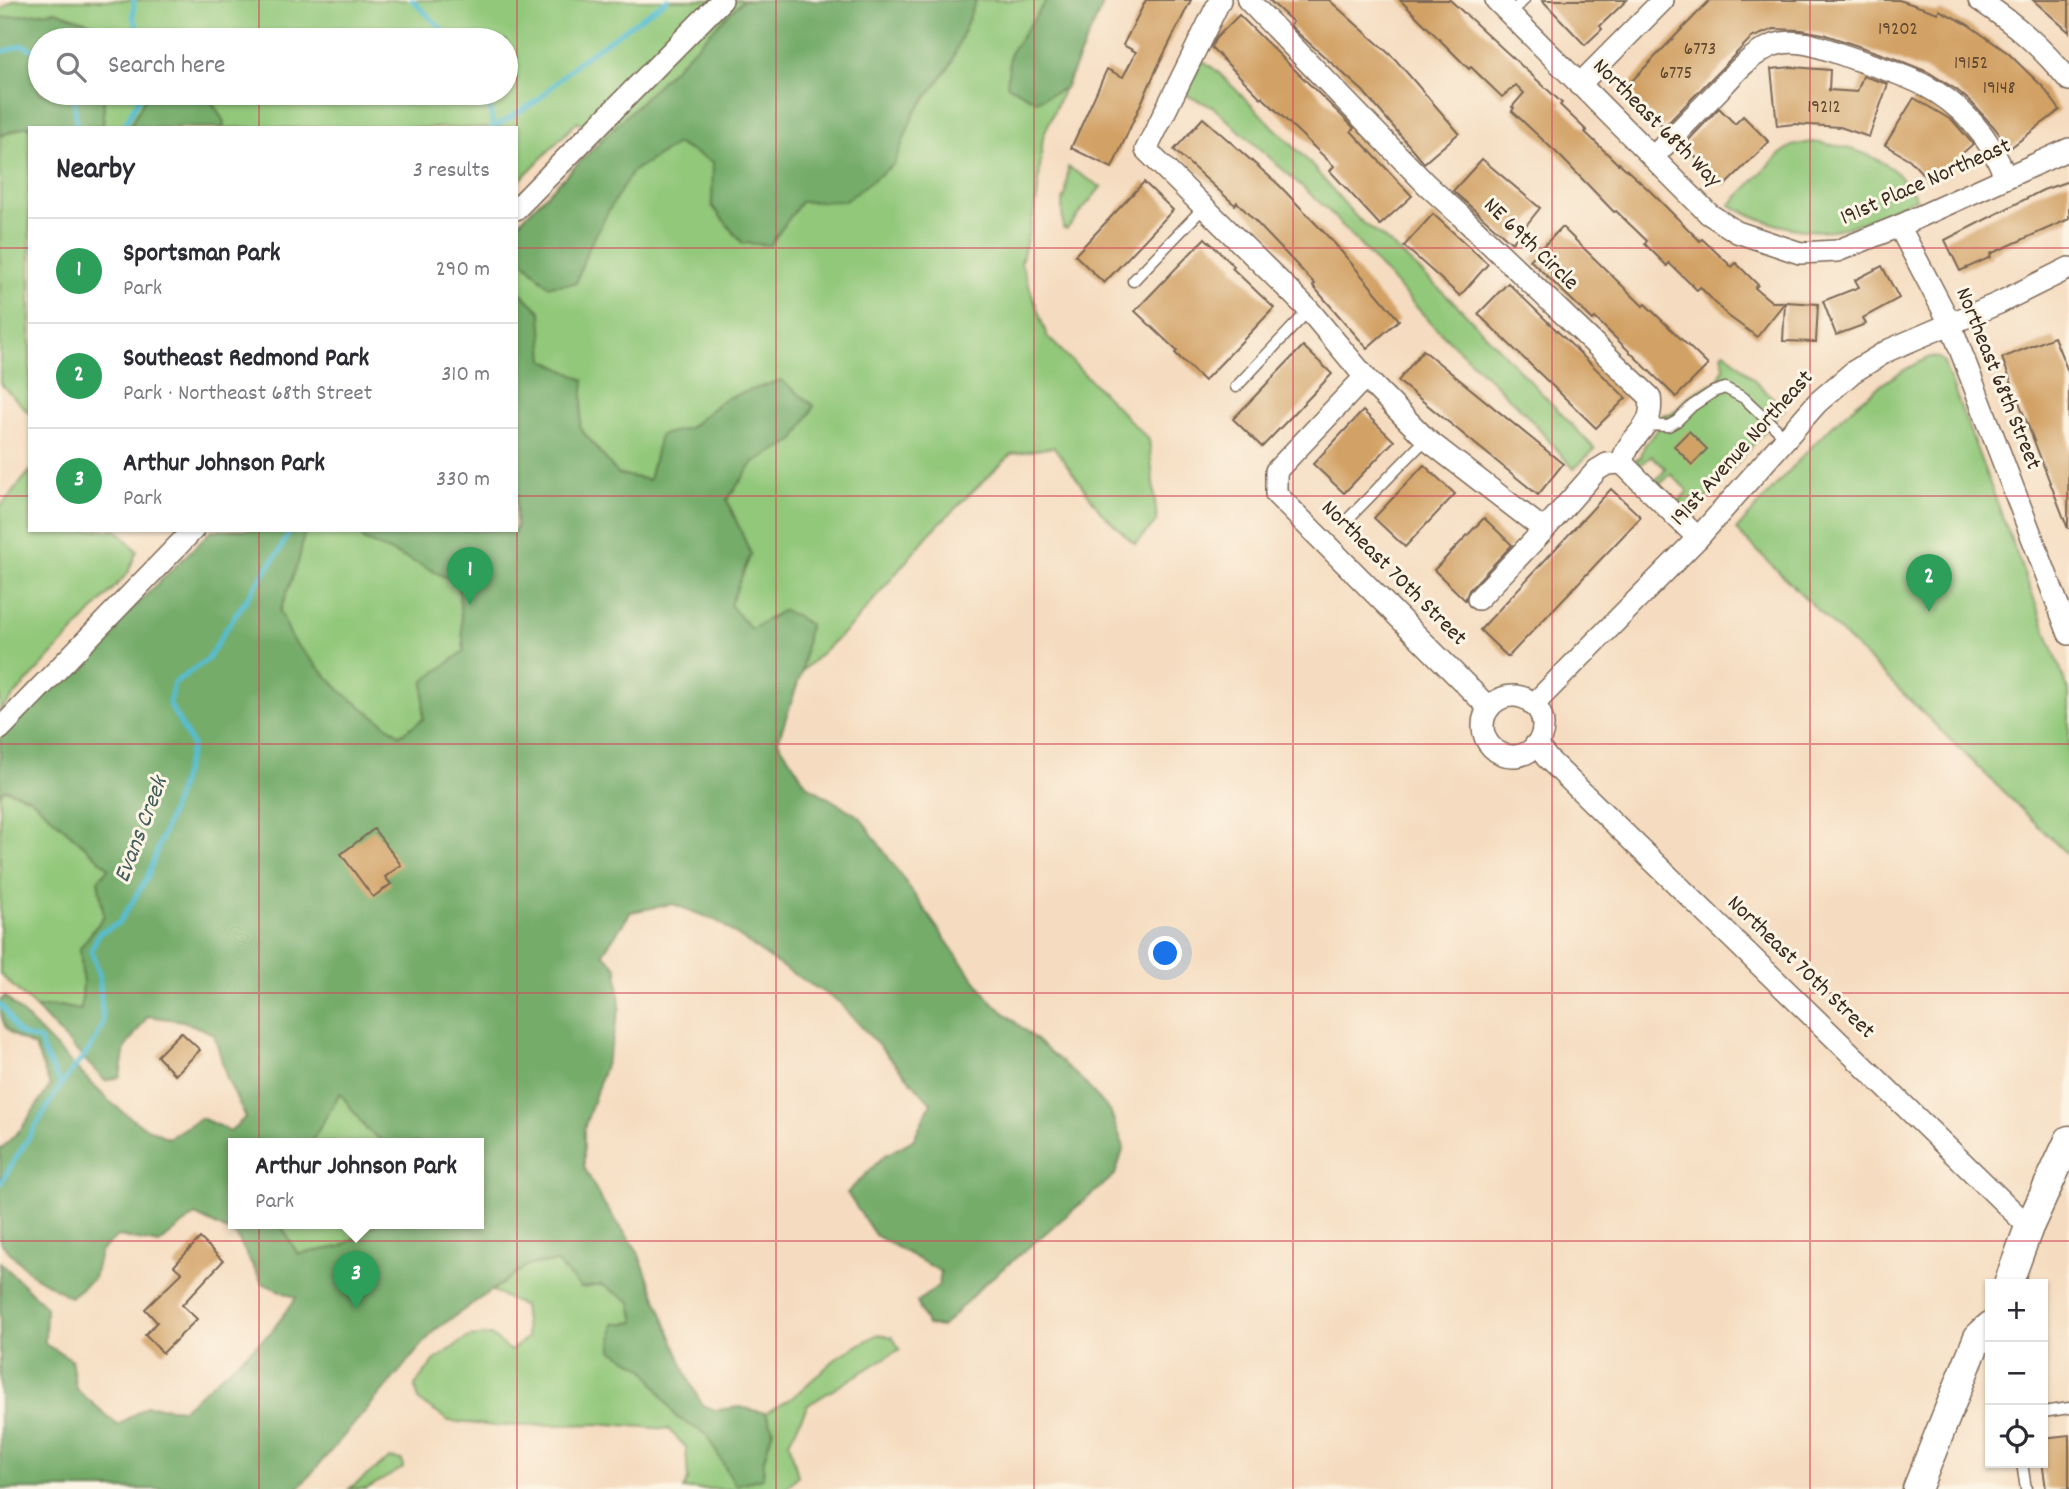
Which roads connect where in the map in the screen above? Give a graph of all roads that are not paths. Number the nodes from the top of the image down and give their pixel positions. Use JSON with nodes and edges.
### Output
{"nodes":[{"id":1,"x":722,"y":0,"type":"edge"},
{"id":2,"x":1220,"y":0,"type":"edge"},
{"id":3,"x":1248,"y":0,"type":"edge"},
{"id":4,"x":1663,"y":0,"type":"edge"},
{"id":5,"x":1979,"y":0,"type":"edge"},
{"id":6,"x":1510,"y":5,"type":"edge"},
{"id":7,"x":2069,"y":80,"type":"edge"},
{"id":8,"x":1579,"y":85,"type":"junction"},
{"id":9,"x":2069,"y":149,"type":"edge"},
{"id":10,"x":1653,"y":157,"type":"junction"},
{"id":11,"x":2005,"y":177,"type":"junction"},
{"id":12,"x":1205,"y":206,"type":"junction"},
{"id":13,"x":518,"y":207,"type":"edge"},
{"id":14,"x":1899,"y":226,"type":"junction"},
{"id":15,"x":1800,"y":253,"type":"joint"},
{"id":16,"x":2069,"y":268,"type":"edge"},
{"id":17,"x":1133,"y":281,"type":"dead end"},
{"id":18,"x":1309,"y":310,"type":"junction"},
{"id":19,"x":1950,"y":323,"type":"junction"},
{"id":20,"x":1365,"y":377,"type":"junction"},
{"id":21,"x":1236,"y":387,"type":"dead end"},
{"id":22,"x":1646,"y":425,"type":"junction"},
{"id":23,"x":1786,"y":438,"type":"junction"},
{"id":24,"x":1426,"y":439,"type":"junction"},
{"id":25,"x":1622,"y":463,"type":"junction"},
{"id":26,"x":1349,"y":519,"type":"dead end"},
{"id":27,"x":1544,"y":530,"type":"junction"},
{"id":28,"x":191,"y":532,"type":"edge"},
{"id":29,"x":1698,"y":538,"type":"junction"},
{"id":30,"x":1478,"y":599,"type":"dead end"},
{"id":31,"x":2064,"y":603,"type":"edge"},
{"id":32,"x":2069,"y":634,"type":"edge"},
{"id":33,"x":1533,"y":705,"type":"junction"},
{"id":34,"x":1489,"y":708,"type":"junction"},
{"id":35,"x":0,"y":729,"type":"edge"},
{"id":36,"x":1536,"y":744,"type":"junction"},
{"id":37,"x":2069,"y":1140,"type":"edge"},
{"id":38,"x":2029,"y":1227,"type":"junction"},
{"id":39,"x":2010,"y":1279,"type":"edge"},
{"id":40,"x":1985,"y":1331,"type":"edge"},
{"id":41,"x":1985,"y":1366,"type":"edge"},
{"id":42,"x":2069,"y":1408,"type":"edge"},
{"id":43,"x":2048,"y":1411,"type":"edge"},
{"id":44,"x":2023,"y":1468,"type":"edge"},
{"id":45,"x":1917,"y":1489,"type":"edge"},
{"id":46,"x":1936,"y":1489,"type":"edge"},
{"id":47,"x":2026,"y":1489,"type":"edge"}],
"edges":[{"from":1,"to":13,"type":"street"},
{"from":2,"to":12,"type":"street"},
{"from":3,"to":22,"type":"street","name":"NE 69th Circle"},
{"from":4,"to":8,"type":"street"},
{"from":5,"to":7,"type":"street"},
{"from":6,"to":8,"type":"street","name":"Northeast 68th Way"},
{"from":8,"to":10,"type":"street","name":"Northeast 68th Way"},
{"from":9,"to":11,"type":"street","name":"191st Place Northeast"},
{"from":10,"to":11,"type":"street"},
{"from":10,"to":15,"type":"street","name":"Northeast 68th Way"},
{"from":11,"to":14,"type":"street","name":"191st Place Northeast"},
{"from":12,"to":17,"type":"lane"},
{"from":12,"to":18,"type":"street"},
{"from":14,"to":15,"type":"street","name":"191st Place Northeast"},
{"from":14,"to":19,"type":"street","name":"Northeast 68th Street"},
{"from":16,"to":19,"type":"street","name":"191st Avenue Northeast"},
{"from":18,"to":20,"type":"street"},
{"from":18,"to":21,"type":"lane"},
{"from":19,"to":23,"type":"street","name":"191st Avenue Northeast"},
{"from":19,"to":31,"type":"street","name":"Northeast 68th Street"},
{"from":20,"to":24,"type":"street"},
{"from":20,"to":34,"type":"street","name":"Northeast 70th Street"},
{"from":22,"to":23,"type":"lane"},
{"from":22,"to":25,"type":"street"},
{"from":23,"to":29,"type":"street","name":"191st Avenue Northeast"},
{"from":24,"to":26,"type":"lane"},
{"from":24,"to":27,"type":"street"},
{"from":25,"to":27,"type":"street"},
{"from":25,"to":29,"type":"street"},
{"from":27,"to":30,"type":"street"},
{"from":28,"to":35,"type":"street"},
{"from":29,"to":33,"type":"street","name":"191st Avenue Northeast"},
{"from":31,"to":32,"type":"street","name":"Northeast 68th Street"},
{"from":33,"to":34,"type":"street"},
{"from":33,"to":36,"type":"street"},
{"from":34,"to":36,"type":"street"},
{"from":36,"to":38,"type":"street","name":"Northeast 70th Street"},
{"from":37,"to":38,"type":"street"},
{"from":38,"to":39,"type":"street"},
{"from":40,"to":45,"type":"street"},
{"from":41,"to":46,"type":"street"},
{"from":42,"to":43,"type":"lane"},
{"from":44,"to":47,"type":"lane"}]}
